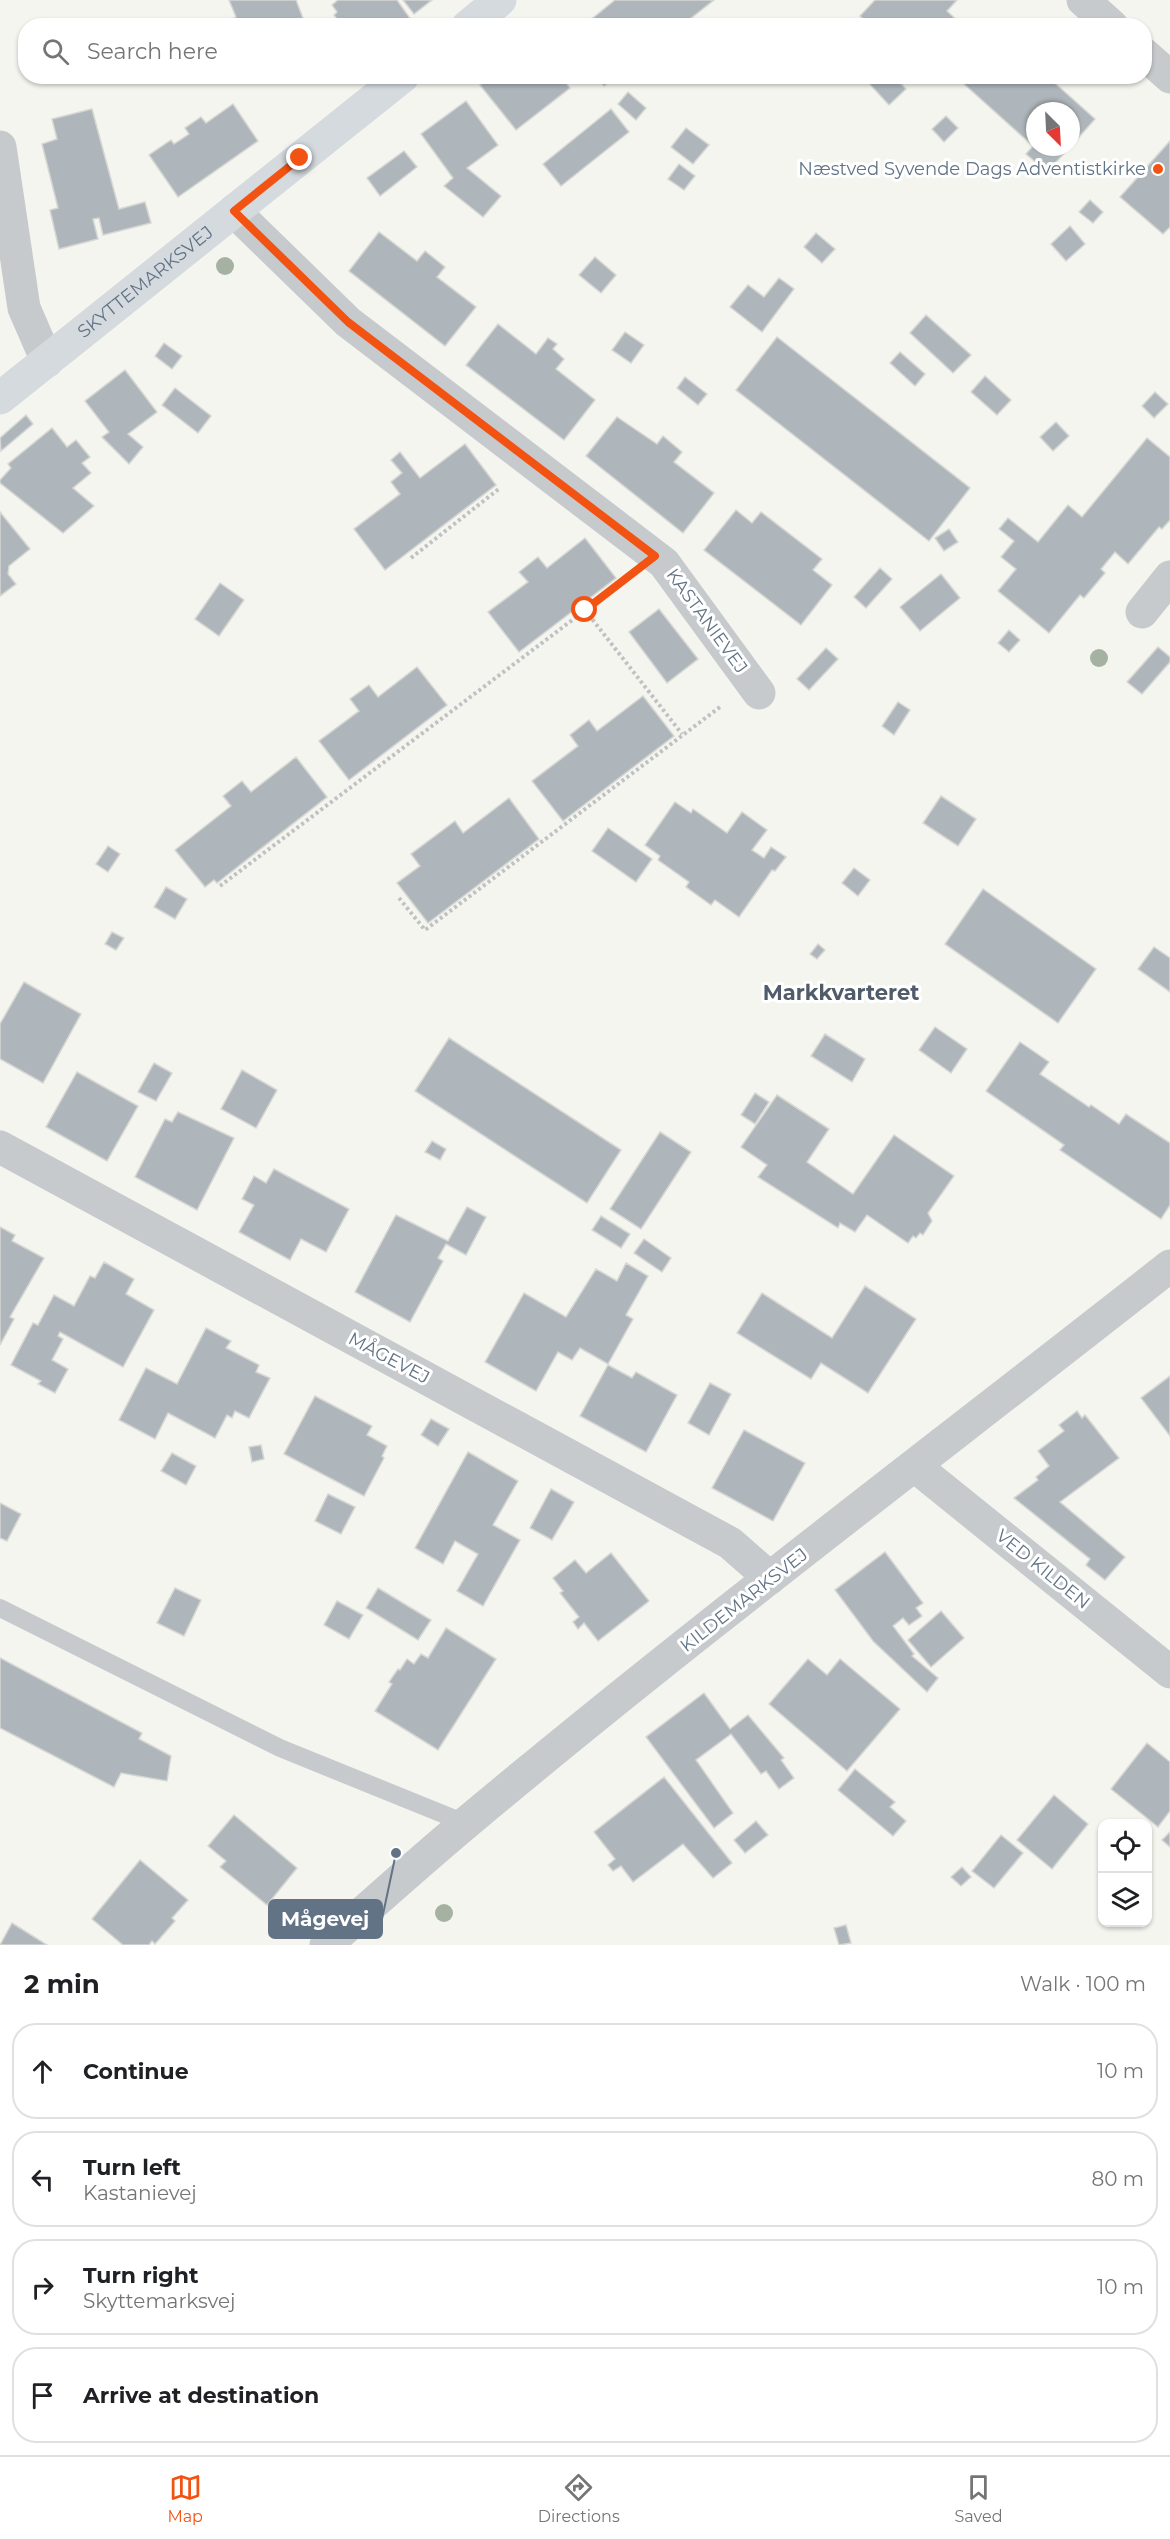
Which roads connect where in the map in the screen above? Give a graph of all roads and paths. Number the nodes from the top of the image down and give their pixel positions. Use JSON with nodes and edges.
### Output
{"nodes":[{"id":1,"x":500,"y":0,"type":"edge"},
{"id":2,"x":1083,"y":0,"type":"edge"},
{"id":3,"x":478,"y":18,"type":"edge"},
{"id":4,"x":1103,"y":18,"type":"edge"},
{"id":5,"x":1152,"y":61,"type":"edge"},
{"id":6,"x":1170,"y":77,"type":"edge"},
{"id":7,"x":394,"y":84,"type":"edge"},
{"id":8,"x":0,"y":147,"type":"edge"},
{"id":9,"x":234,"y":211,"type":"junction"},
{"id":10,"x":47,"y":361,"type":"junction"},
{"id":11,"x":0,"y":398,"type":"edge"},
{"id":12,"x":532,"y":463,"type":"junction"},
{"id":13,"x":655,"y":556,"type":"junction"},
{"id":14,"x":411,"y":558,"type":"dead end"},
{"id":15,"x":1170,"y":577,"type":"edge"},
{"id":16,"x":585,"y":610,"type":"junction"},
{"id":17,"x":1142,"y":612,"type":"dead end"},
{"id":18,"x":755,"y":687,"type":"joint"},
{"id":19,"x":682,"y":734,"type":"junction"},
{"id":20,"x":220,"y":886,"type":"dead end"},
{"id":21,"x":399,"y":898,"type":"dead end"},
{"id":22,"x":0,"y":1147,"type":"edge"},
{"id":23,"x":1170,"y":1266,"type":"edge"},
{"id":24,"x":916,"y":1467,"type":"junction"},
{"id":25,"x":770,"y":1578,"type":"junction"},
{"id":26,"x":0,"y":1608,"type":"edge"},
{"id":27,"x":1170,"y":1672,"type":"edge"},
{"id":28,"x":465,"y":1823,"type":"junction"},
{"id":29,"x":326,"y":1945,"type":"edge"}],
"edges":[{"from":1,"to":3,"type":"street"},
{"from":2,"to":4,"type":"street"},
{"from":5,"to":6,"type":"street"},
{"from":7,"to":9,"type":"street","name":"SKYTTEMARKSVEJ"},
{"from":8,"to":10,"type":"street"},
{"from":9,"to":10,"type":"street","name":"SKYTTEMARKSVEJ"},
{"from":9,"to":12,"type":"street","name":"KASTANIEVEJ"},
{"from":10,"to":11,"type":"street","name":"SKYTTEMARKSVEJ"},
{"from":12,"to":13,"type":"street","name":"KASTANIEVEJ"},
{"from":12,"to":14,"type":"path"},
{"from":13,"to":16,"type":"path"},
{"from":13,"to":18,"type":"street","name":"KASTANIEVEJ"},
{"from":15,"to":17,"type":"street"},
{"from":16,"to":19,"type":"path"},
{"from":16,"to":20,"type":"path"},
{"from":18,"to":19,"type":"path"},
{"from":19,"to":21,"type":"path"},
{"from":22,"to":25,"type":"street","name":"MÅGEVEJ"},
{"from":23,"to":24,"type":"street","name":"KILDEMARKSVEJ"},
{"from":24,"to":25,"type":"street","name":"KILDEMARKSVEJ"},
{"from":24,"to":27,"type":"street","name":"VED KILDEN"},
{"from":25,"to":28,"type":"street","name":"KILDEMARKSVEJ"},
{"from":26,"to":28,"type":"lane"},
{"from":28,"to":29,"type":"street","name":"KILDEMARKSVEJ"}]}
